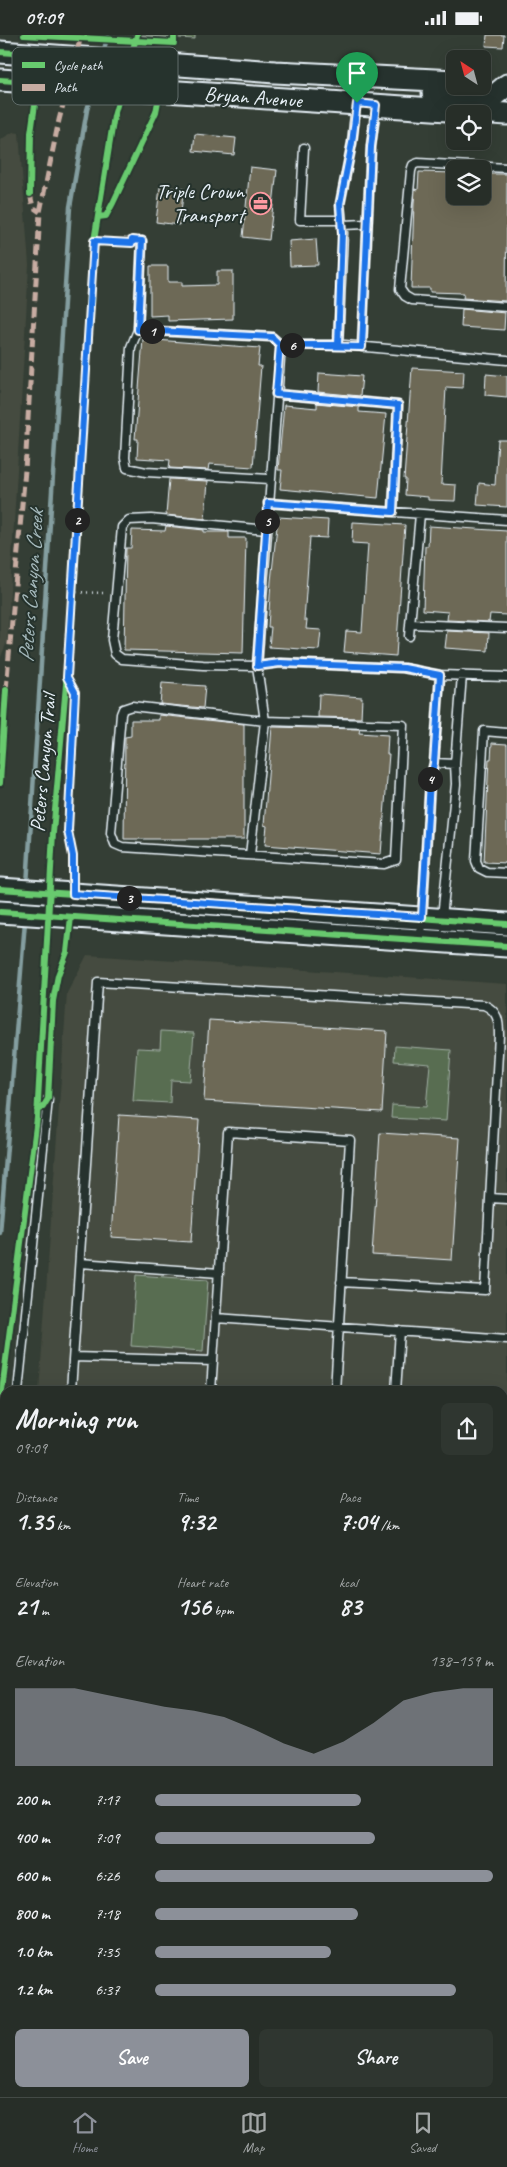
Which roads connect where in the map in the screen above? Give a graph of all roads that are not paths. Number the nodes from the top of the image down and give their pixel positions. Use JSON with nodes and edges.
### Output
{"nodes":[{"id":1,"x":178,"y":65,"type":"edge"},
{"id":2,"x":446,"y":81,"type":"edge"},
{"id":3,"x":491,"y":83,"type":"edge"},
{"id":4,"x":507,"y":84,"type":"edge"},
{"id":5,"x":178,"y":92,"type":"edge"},
{"id":6,"x":366,"y":104,"type":"junction"},
{"id":7,"x":507,"y":114,"type":"edge"},
{"id":8,"x":304,"y":148,"type":"dead end"},
{"id":9,"x":507,"y":168,"type":"edge"},
{"id":10,"x":341,"y":222,"type":"junction"},
{"id":11,"x":367,"y":224,"type":"junction"},
{"id":12,"x":142,"y":241,"type":"road end"},
{"id":13,"x":507,"y":307,"type":"edge"},
{"id":14,"x":138,"y":330,"type":"junction"},
{"id":15,"x":280,"y":345,"type":"junction"},
{"id":16,"x":338,"y":345,"type":"junction"},
{"id":17,"x":362,"y":347,"type":"junction"},
{"id":18,"x":507,"y":360,"type":"edge"},
{"id":19,"x":276,"y":394,"type":"junction"},
{"id":20,"x":269,"y":479,"type":"junction"},
{"id":21,"x":268,"y":503,"type":"junction"},
{"id":22,"x":393,"y":512,"type":"junction"},
{"id":23,"x":420,"y":514,"type":"junction"},
{"id":24,"x":507,"y":520,"type":"edge"},
{"id":25,"x":266,"y":530,"type":"junction"},
{"id":26,"x":410,"y":624,"type":"junction"},
{"id":27,"x":507,"y":628,"type":"edge"},
{"id":28,"x":409,"y":637,"type":"dead end"},
{"id":29,"x":257,"y":666,"type":"junction"},
{"id":30,"x":440,"y":675,"type":"junction"},
{"id":31,"x":462,"y":675,"type":"junction"},
{"id":32,"x":507,"y":677,"type":"edge"},
{"id":33,"x":265,"y":721,"type":"junction"},
{"id":34,"x":507,"y":733,"type":"edge"},
{"id":35,"x":434,"y":763,"type":"junction"},
{"id":36,"x":455,"y":764,"type":"junction"},
{"id":37,"x":250,"y":855,"type":"junction"},
{"id":38,"x":507,"y":873,"type":"edge"},
{"id":39,"x":0,"y":889,"type":"edge"},
{"id":40,"x":0,"y":912,"type":"edge"},
{"id":41,"x":507,"y":924,"type":"edge"},
{"id":42,"x":434,"y":930,"type":"junction"},
{"id":43,"x":507,"y":946,"type":"edge"},
{"id":44,"x":48,"y":1099,"type":"dead end"},
{"id":45,"x":490,"y":1199,"type":"junction"},
{"id":46,"x":507,"y":1199,"type":"edge"},
{"id":47,"x":80,"y":1263,"type":"junction"},
{"id":48,"x":219,"y":1273,"type":"junction"},
{"id":49,"x":342,"y":1282,"type":"junction"},
{"id":50,"x":216,"y":1318,"type":"junction"},
{"id":51,"x":339,"y":1327,"type":"junction"},
{"id":52,"x":400,"y":1331,"type":"junction"},
{"id":53,"x":507,"y":1339,"type":"edge"},
{"id":54,"x":74,"y":1357,"type":"junction"},
{"id":55,"x":213,"y":1361,"type":"junction"},
{"id":56,"x":19,"y":1386,"type":"edge"},
{"id":57,"x":71,"y":1386,"type":"edge"},
{"id":58,"x":211,"y":1386,"type":"edge"},
{"id":59,"x":335,"y":1386,"type":"edge"},
{"id":60,"x":396,"y":1386,"type":"edge"}],
"edges":[{"from":1,"to":2,"type":"main road","name":"Bryan Avenue"},
{"from":3,"to":4,"type":"main road"},
{"from":4,"to":6,"type":"main road"},
{"from":5,"to":6,"type":"main road","name":"Bryan Avenue"},
{"from":6,"to":7,"type":"main road","name":"Bryan Avenue"},
{"from":6,"to":10,"type":"lane"},
{"from":6,"to":11,"type":"lane"},
{"from":8,"to":10,"type":"lane"},
{"from":9,"to":13,"type":"lane"},
{"from":10,"to":11,"type":"lane"},
{"from":10,"to":16,"type":"lane"},
{"from":11,"to":17,"type":"lane"},
{"from":12,"to":14,"type":"lane"},
{"from":14,"to":15,"type":"lane"},
{"from":14,"to":20,"type":"lane"},
{"from":15,"to":16,"type":"lane"},
{"from":15,"to":19,"type":"lane"},
{"from":16,"to":17,"type":"lane"},
{"from":17,"to":18,"type":"lane"},
{"from":19,"to":20,"type":"lane"},
{"from":19,"to":22,"type":"lane"},
{"from":20,"to":21,"type":"lane"},
{"from":21,"to":22,"type":"lane"},
{"from":21,"to":25,"type":"lane"},
{"from":22,"to":23,"type":"lane"},
{"from":23,"to":24,"type":"lane"},
{"from":23,"to":26,"type":"lane"},
{"from":25,"to":29,"type":"lane"},
{"from":25,"to":29,"type":"lane"},
{"from":26,"to":27,"type":"lane"},
{"from":26,"to":28,"type":"lane"},
{"from":29,"to":30,"type":"lane"},
{"from":29,"to":33,"type":"lane"},
{"from":30,"to":31,"type":"lane"},
{"from":30,"to":35,"type":"lane"},
{"from":31,"to":32,"type":"lane"},
{"from":31,"to":36,"type":"lane"},
{"from":33,"to":37,"type":"lane"},
{"from":33,"to":37,"type":"lane"},
{"from":33,"to":37,"type":"lane"},
{"from":34,"to":38,"type":"lane"},
{"from":35,"to":36,"type":"lane"},
{"from":35,"to":42,"type":"lane"},
{"from":36,"to":42,"type":"lane"},
{"from":39,"to":42,"type":"main road"},
{"from":40,"to":42,"type":"main road"},
{"from":41,"to":42,"type":"main road"},
{"from":42,"to":43,"type":"main road"},
{"from":44,"to":56,"type":"lane"},
{"from":45,"to":46,"type":"lane"},
{"from":45,"to":47,"type":"lane"},
{"from":45,"to":49,"type":"lane"},
{"from":47,"to":48,"type":"lane"},
{"from":47,"to":54,"type":"lane"},
{"from":48,"to":49,"type":"lane"},
{"from":48,"to":50,"type":"lane"},
{"from":49,"to":51,"type":"lane"},
{"from":50,"to":51,"type":"lane"},
{"from":50,"to":55,"type":"lane"},
{"from":51,"to":52,"type":"lane"},
{"from":51,"to":59,"type":"lane"},
{"from":52,"to":53,"type":"lane"},
{"from":52,"to":60,"type":"lane"},
{"from":54,"to":55,"type":"lane"},
{"from":54,"to":57,"type":"lane"},
{"from":55,"to":58,"type":"lane"}]}
